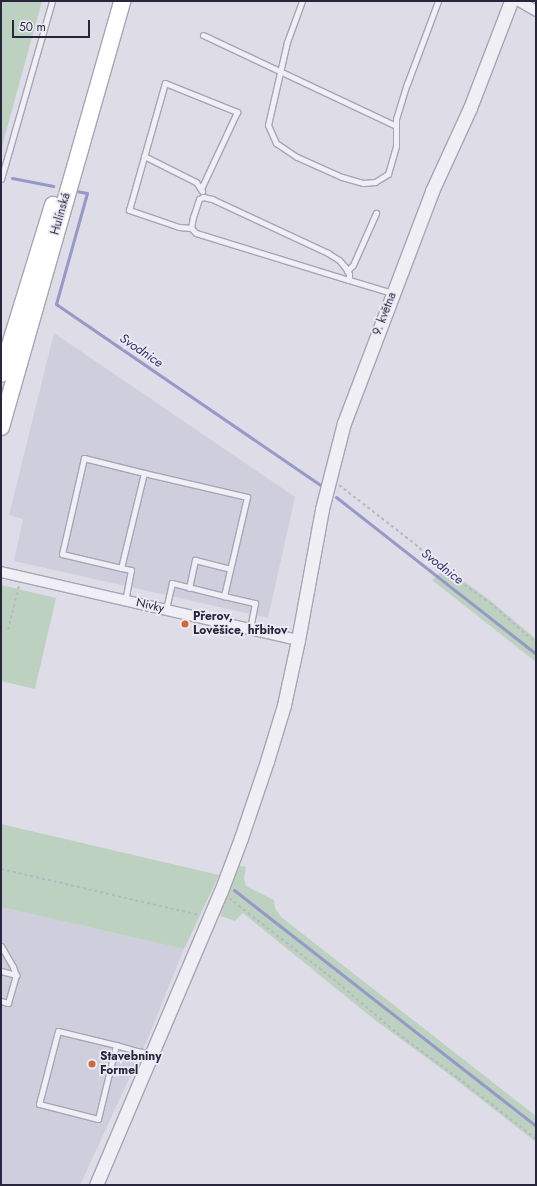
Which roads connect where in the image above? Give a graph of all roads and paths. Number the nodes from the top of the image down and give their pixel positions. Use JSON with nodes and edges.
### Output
{"nodes":[{"id":1,"x":52,"y":1,"type":"edge"},
{"id":2,"x":110,"y":1,"type":"edge"},
{"id":3,"x":122,"y":1,"type":"edge"},
{"id":4,"x":302,"y":1,"type":"edge"},
{"id":5,"x":438,"y":1,"type":"edge"},
{"id":6,"x":511,"y":1,"type":"edge"},
{"id":7,"x":519,"y":1,"type":"edge"},
{"id":8,"x":536,"y":11,"type":"edge"},
{"id":9,"x":203,"y":35,"type":"dead end"},
{"id":10,"x":280,"y":71,"type":"junction"},
{"id":11,"x":396,"y":126,"type":"junction"},
{"id":12,"x":144,"y":156,"type":"junction"},
{"id":13,"x":1,"y":179,"type":"edge"},
{"id":14,"x":201,"y":189,"type":"junction"},
{"id":15,"x":203,"y":197,"type":"junction"},
{"id":16,"x":376,"y":213,"type":"dead end"},
{"id":17,"x":191,"y":228,"type":"junction"},
{"id":18,"x":348,"y":271,"type":"junction"},
{"id":19,"x":349,"y":280,"type":"junction"},
{"id":20,"x":393,"y":294,"type":"junction"},
{"id":21,"x":1,"y":374,"type":"edge"},
{"id":22,"x":1,"y":427,"type":"edge"},
{"id":23,"x":144,"y":473,"type":"junction"},
{"id":24,"x":330,"y":478,"type":"junction"},
{"id":25,"x":121,"y":568,"type":"junction"},
{"id":26,"x":230,"y":569,"type":"junction"},
{"id":27,"x":1,"y":572,"type":"edge"},
{"id":28,"x":21,"y":577,"type":"junction"},
{"id":29,"x":190,"y":588,"type":"junction"},
{"id":30,"x":224,"y":596,"type":"junction"},
{"id":31,"x":125,"y":600,"type":"junction"},
{"id":32,"x":166,"y":610,"type":"junction"},
{"id":33,"x":250,"y":629,"type":"junction"},
{"id":34,"x":8,"y":630,"type":"dead end"},
{"id":35,"x":298,"y":640,"type":"junction"},
{"id":36,"x":536,"y":643,"type":"edge"},
{"id":37,"x":1,"y":869,"type":"edge"},
{"id":38,"x":221,"y":891,"type":"junction"},
{"id":39,"x":209,"y":918,"type":"junction"},
{"id":40,"x":1,"y":946,"type":"edge"},
{"id":41,"x":1,"y":971,"type":"edge"},
{"id":42,"x":16,"y":975,"type":"junction"},
{"id":43,"x":1,"y":1001,"type":"edge"},
{"id":44,"x":116,"y":1045,"type":"junction"},
{"id":45,"x":152,"y":1054,"type":"junction"},
{"id":46,"x":536,"y":1139,"type":"edge"},
{"id":47,"x":96,"y":1185,"type":"edge"}],
"edges":[{"from":1,"to":13,"type":"lane"},
{"from":2,"to":21,"type":"main road","name":"Hulínská"},
{"from":3,"to":22,"type":"main road","name":"Hulínská"},
{"from":4,"to":10,"type":"lane"},
{"from":5,"to":11,"type":"lane"},
{"from":6,"to":20,"type":"street","name":"9. května"},
{"from":7,"to":8,"type":"street"},
{"from":9,"to":10,"type":"lane"},
{"from":10,"to":11,"type":"lane"},
{"from":10,"to":11,"type":"lane"},
{"from":12,"to":14,"type":"lane"},
{"from":12,"to":14,"type":"lane"},
{"from":12,"to":17,"type":"lane"},
{"from":14,"to":15,"type":"lane"},
{"from":15,"to":17,"type":"lane"},
{"from":15,"to":18,"type":"lane"},
{"from":16,"to":18,"type":"lane"},
{"from":17,"to":19,"type":"lane"},
{"from":18,"to":19,"type":"lane"},
{"from":19,"to":20,"type":"lane"},
{"from":20,"to":24,"type":"street","name":"9. května"},
{"from":23,"to":25,"type":"lane"},
{"from":23,"to":25,"type":"lane"},
{"from":23,"to":26,"type":"lane"},
{"from":24,"to":35,"type":"street","name":"9. května"},
{"from":24,"to":36,"type":"path"},
{"from":25,"to":31,"type":"lane"},
{"from":26,"to":29,"type":"lane"},
{"from":26,"to":30,"type":"lane"},
{"from":27,"to":28,"type":"street","name":"Nivky"},
{"from":28,"to":31,"type":"street","name":"Nivky"},
{"from":28,"to":34,"type":"path"},
{"from":29,"to":30,"type":"lane"},
{"from":29,"to":32,"type":"lane"},
{"from":30,"to":33,"type":"lane"},
{"from":31,"to":32,"type":"street","name":"Nivky"},
{"from":32,"to":33,"type":"street","name":"Nivky"},
{"from":33,"to":35,"type":"street","name":"Nivky"},
{"from":35,"to":38,"type":"street","name":"9. května"},
{"from":37,"to":39,"type":"path"},
{"from":38,"to":39,"type":"street","name":"9. května"},
{"from":38,"to":46,"type":"path"},
{"from":39,"to":45,"type":"street","name":"9. května"},
{"from":40,"to":42,"type":"lane"},
{"from":41,"to":42,"type":"lane"},
{"from":42,"to":43,"type":"lane"},
{"from":44,"to":44,"type":"lane"},
{"from":44,"to":45,"type":"lane"},
{"from":45,"to":47,"type":"street","name":"9. května"}]}
